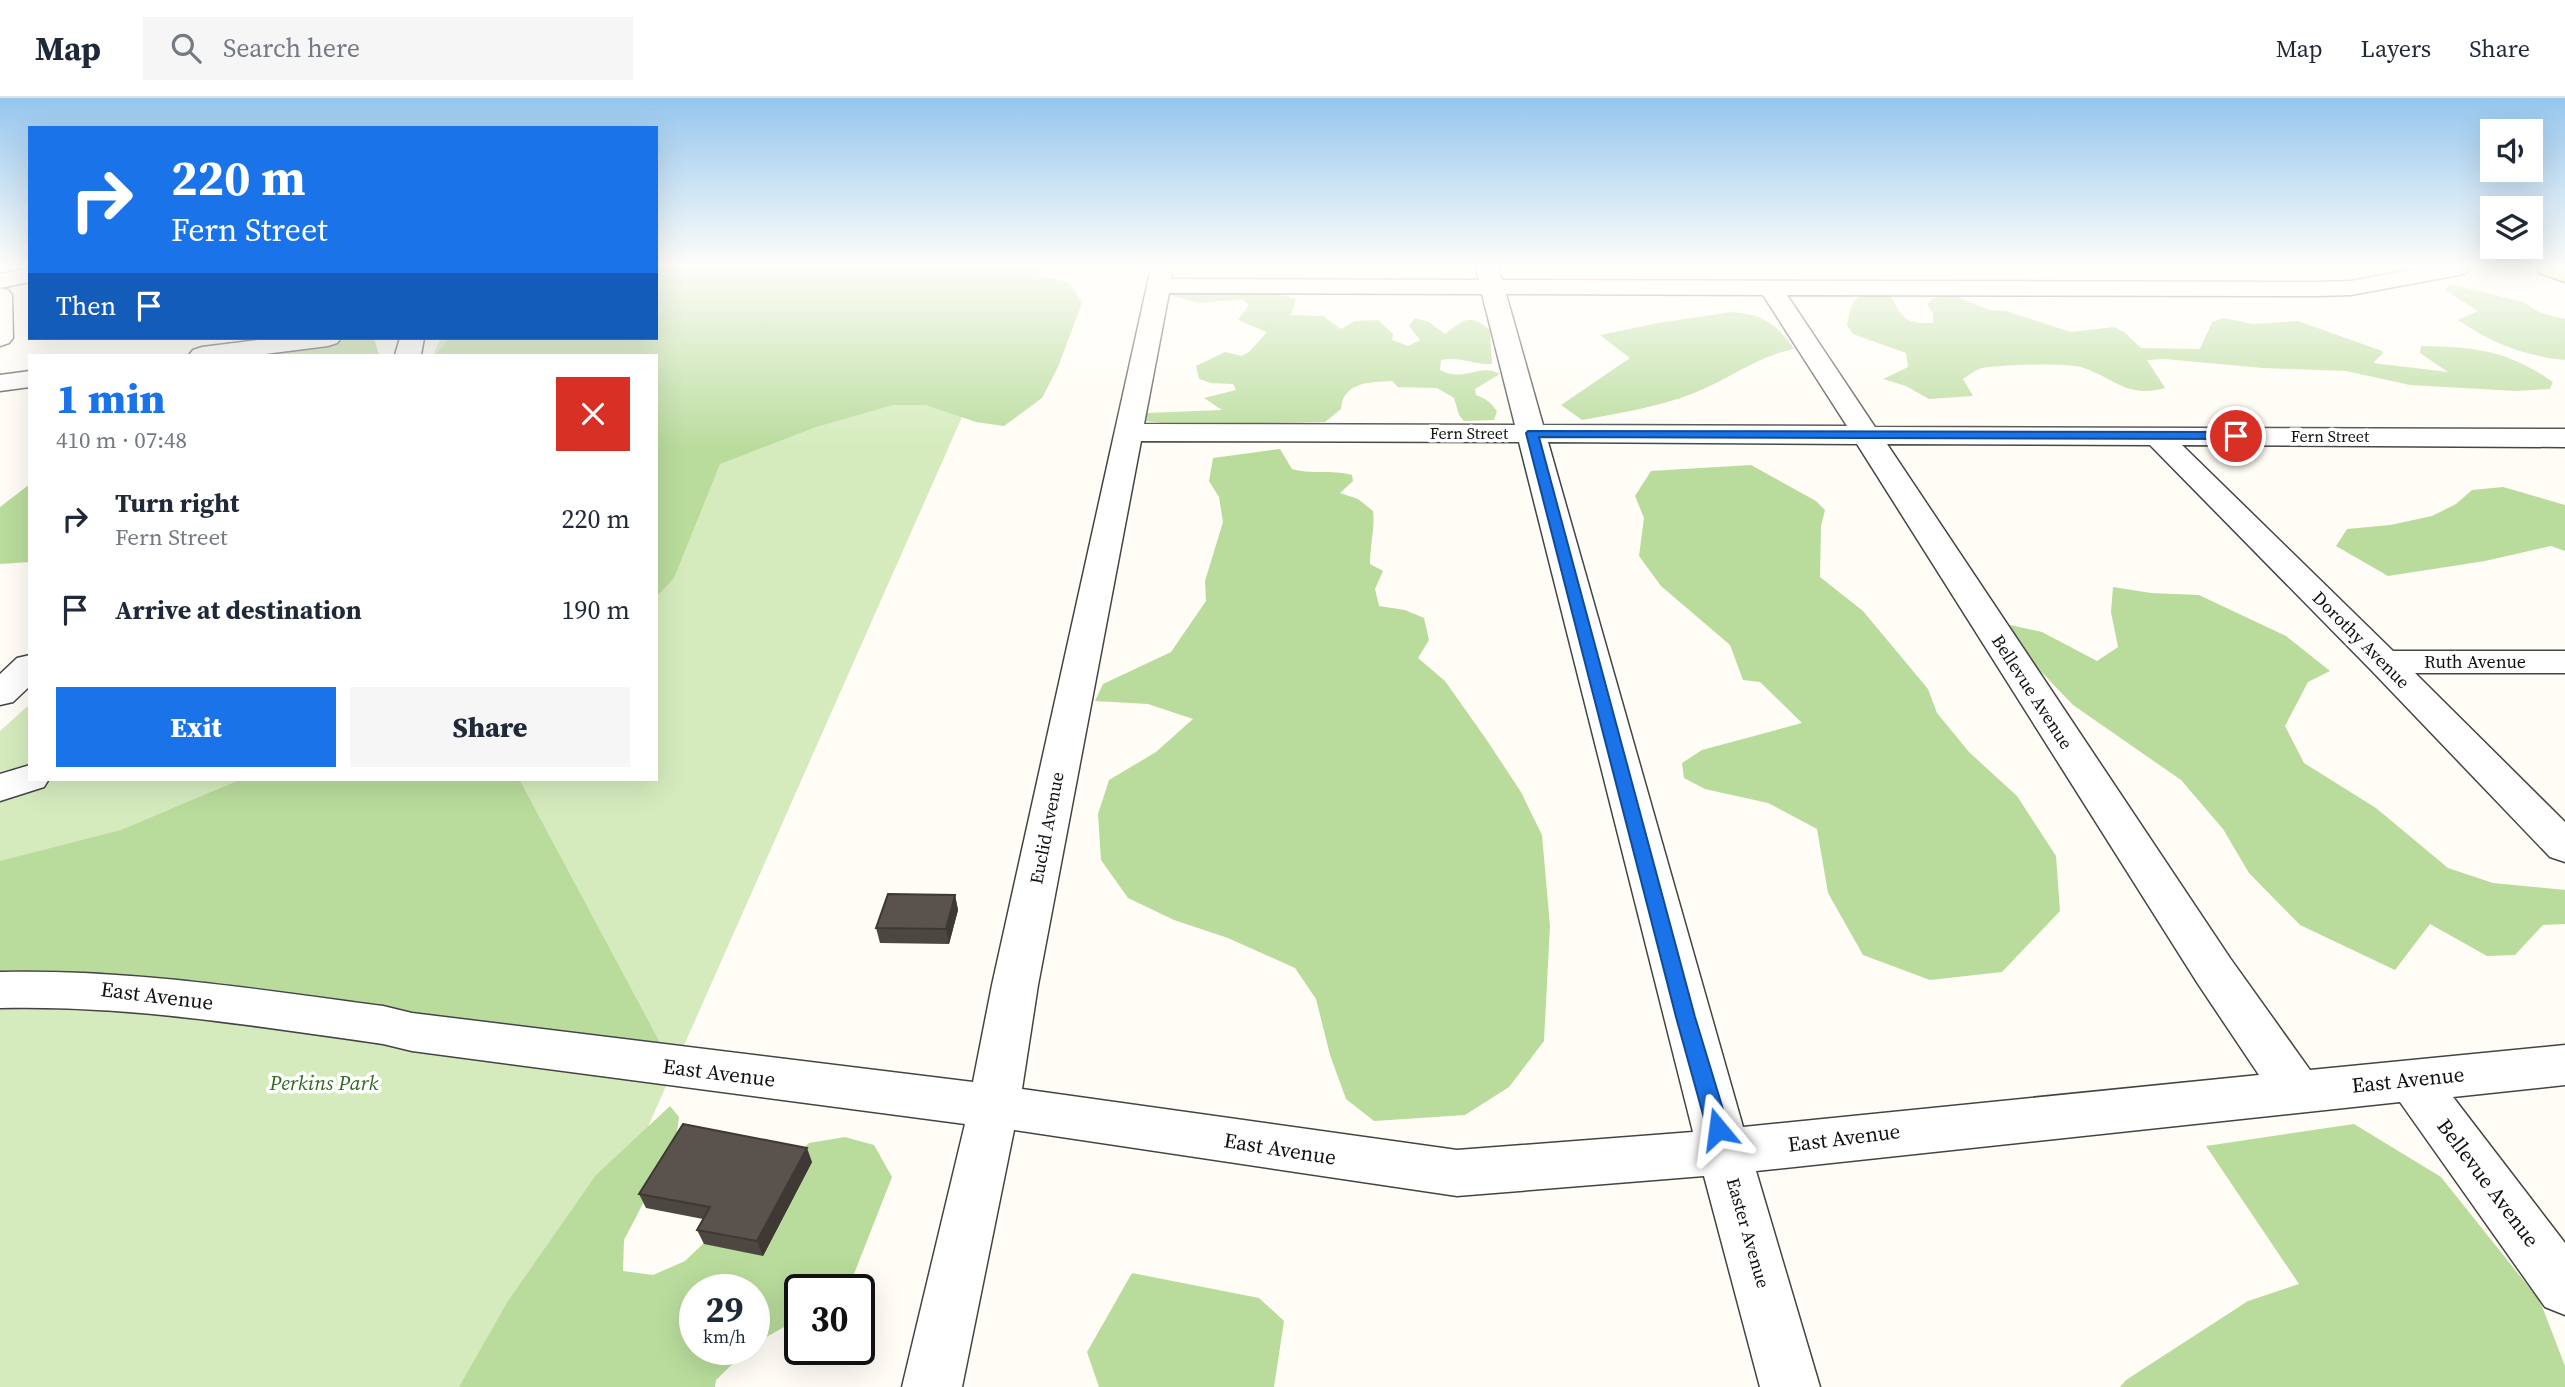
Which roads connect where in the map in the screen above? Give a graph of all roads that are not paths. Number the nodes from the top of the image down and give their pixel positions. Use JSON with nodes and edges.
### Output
{"nodes":[{"id":1,"x":1150,"y":328,"type":"edge"},
{"id":2,"x":1503,"y":328,"type":"edge"},
{"id":3,"x":1797,"y":328,"type":"edge"},
{"id":4,"x":313,"y":340,"type":"edge"},
{"id":5,"x":209,"y":354,"type":"edge"},
{"id":6,"x":28,"y":379,"type":"edge"},
{"id":7,"x":0,"y":383,"type":"edge"},
{"id":8,"x":1129,"y":432,"type":"junction"},
{"id":9,"x":1532,"y":433,"type":"junction"},
{"id":10,"x":1867,"y":435,"type":"junction"},
{"id":11,"x":2156,"y":435,"type":"junction"},
{"id":12,"x":2565,"y":438,"type":"edge"},
{"id":13,"x":2384,"y":662,"type":"junction"},
{"id":14,"x":2565,"y":662,"type":"edge"},
{"id":15,"x":28,"y":668,"type":"edge"},
{"id":16,"x":0,"y":694,"type":"edge"},
{"id":17,"x":28,"y":779,"type":"edge"},
{"id":18,"x":0,"y":788,"type":"edge"},
{"id":19,"x":2565,"y":847,"type":"edge"},
{"id":20,"x":0,"y":990,"type":"edge"},
{"id":21,"x":2565,"y":1065,"type":"edge"},
{"id":22,"x":2411,"y":1079,"type":"junction"},
{"id":23,"x":2298,"y":1092,"type":"junction"},
{"id":24,"x":994,"y":1106,"type":"junction"},
{"id":25,"x":1725,"y":1152,"type":"junction"},
{"id":26,"x":2565,"y":1287,"type":"edge"},
{"id":27,"x":932,"y":1387,"type":"edge"},
{"id":28,"x":1790,"y":1387,"type":"edge"}],
"edges":[{"from":1,"to":8,"type":"street","name":"Euclid Avenue"},
{"from":2,"to":9,"type":"street","name":"Easter Avenue"},
{"from":3,"to":10,"type":"street","name":"Bellevue Avenue"},
{"from":4,"to":5,"type":"street"},
{"from":6,"to":7,"type":"street"},
{"from":8,"to":9,"type":"street","name":"Fern Street"},
{"from":8,"to":24,"type":"street","name":"Euclid Avenue"},
{"from":9,"to":10,"type":"street","name":"Fern Street"},
{"from":9,"to":25,"type":"street","name":"Easter Avenue"},
{"from":10,"to":11,"type":"street","name":"Fern Street"},
{"from":10,"to":23,"type":"street","name":"Bellevue Avenue"},
{"from":11,"to":12,"type":"street","name":"Fern Street"},
{"from":11,"to":13,"type":"street","name":"Dorothy Avenue"},
{"from":13,"to":14,"type":"street","name":"Ruth Avenue"},
{"from":13,"to":19,"type":"street","name":"Dorothy Avenue"},
{"from":15,"to":16,"type":"street"},
{"from":17,"to":18,"type":"street"},
{"from":20,"to":24,"type":"street","name":"East Avenue"},
{"from":21,"to":22,"type":"street","name":"East Avenue"},
{"from":22,"to":23,"type":"street","name":"East Avenue"},
{"from":22,"to":26,"type":"street","name":"Bellevue Avenue"},
{"from":23,"to":25,"type":"street","name":"East Avenue"},
{"from":24,"to":25,"type":"street","name":"East Avenue"},
{"from":24,"to":27,"type":"street","name":"Euclid Avenue"},
{"from":25,"to":28,"type":"street","name":"Easter Avenue"}]}
